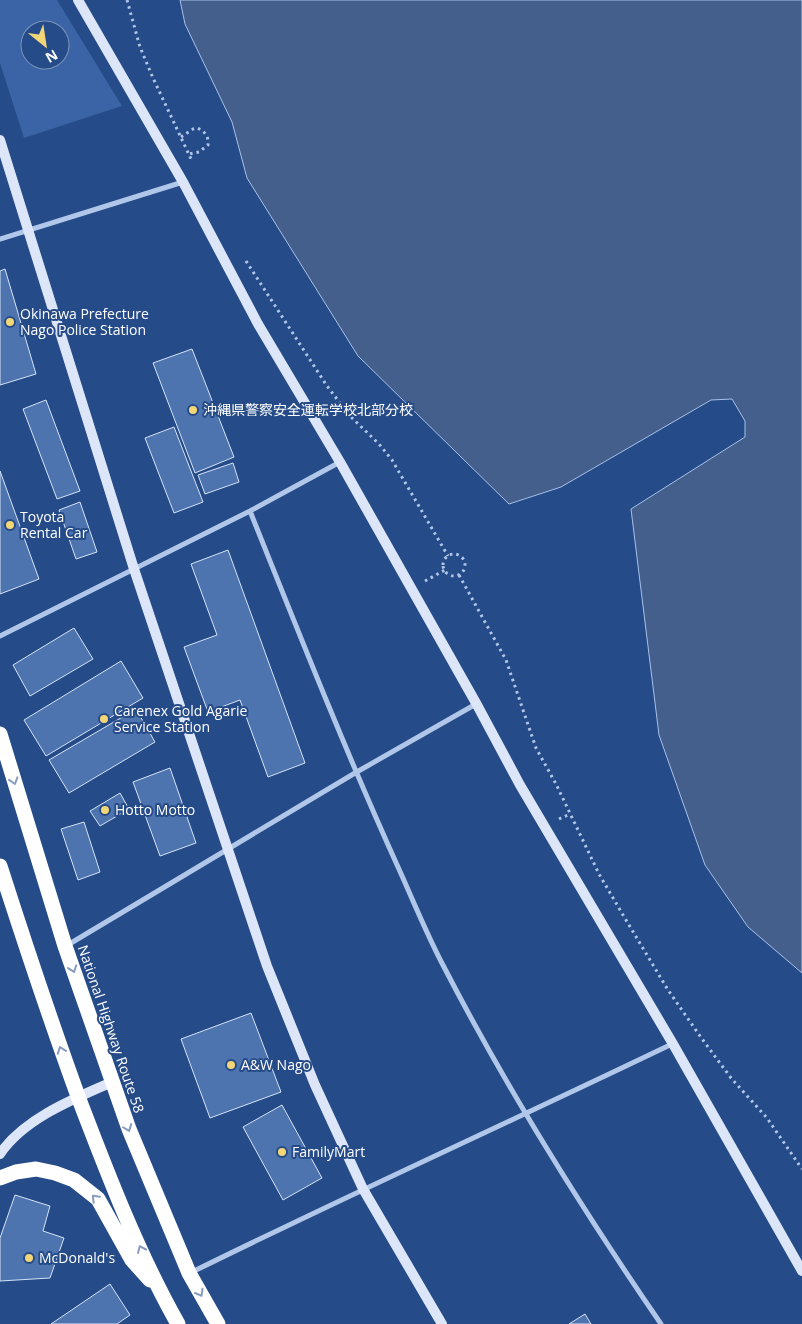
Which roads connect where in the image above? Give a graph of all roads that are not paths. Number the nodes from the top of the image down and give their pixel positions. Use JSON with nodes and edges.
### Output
{"nodes":[{"id":1,"x":78,"y":0,"type":"edge"},
{"id":2,"x":0,"y":140,"type":"edge"},
{"id":3,"x":182,"y":182,"type":"junction"},
{"id":4,"x":29,"y":230,"type":"junction"},
{"id":5,"x":0,"y":239,"type":"edge"},
{"id":6,"x":340,"y":462,"type":"junction"},
{"id":7,"x":250,"y":511,"type":"junction"},
{"id":8,"x":134,"y":569,"type":"junction"},
{"id":9,"x":0,"y":636,"type":"edge"},
{"id":10,"x":476,"y":703,"type":"junction"},
{"id":11,"x":0,"y":734,"type":"edge"},
{"id":12,"x":355,"y":773,"type":"junction"},
{"id":13,"x":228,"y":850,"type":"junction"},
{"id":14,"x":0,"y":866,"type":"edge"},
{"id":15,"x":65,"y":946,"type":"junction"},
{"id":16,"x":673,"y":1044,"type":"junction"},
{"id":17,"x":112,"y":1082,"type":"junction"},
{"id":18,"x":78,"y":1096,"type":"junction"},
{"id":19,"x":526,"y":1114,"type":"junction"},
{"id":20,"x":0,"y":1154,"type":"edge"},
{"id":21,"x":0,"y":1178,"type":"edge"},
{"id":22,"x":363,"y":1189,"type":"junction"},
{"id":23,"x":802,"y":1271,"type":"edge"},
{"id":24,"x":189,"y":1273,"type":"junction"},
{"id":25,"x":162,"y":1295,"type":"junction"},
{"id":26,"x":178,"y":1324,"type":"edge"},
{"id":27,"x":218,"y":1324,"type":"edge"},
{"id":28,"x":442,"y":1324,"type":"edge"},
{"id":29,"x":661,"y":1324,"type":"edge"}],
"edges":[{"from":1,"to":3,"type":"street"},
{"from":2,"to":4,"type":"street"},
{"from":3,"to":4,"type":"street"},
{"from":3,"to":6,"type":"street"},
{"from":4,"to":5,"type":"street"},
{"from":4,"to":8,"type":"street"},
{"from":6,"to":7,"type":"street"},
{"from":6,"to":10,"type":"street"},
{"from":7,"to":8,"type":"street"},
{"from":7,"to":12,"type":"street"},
{"from":8,"to":9,"type":"street"},
{"from":8,"to":13,"type":"street"},
{"from":10,"to":12,"type":"street"},
{"from":10,"to":16,"type":"street"},
{"from":11,"to":15,"type":"highway","name":"National Highway Route 58","one_way":true},
{"from":12,"to":13,"type":"street"},
{"from":12,"to":19,"type":"street"},
{"from":13,"to":15,"type":"street"},
{"from":13,"to":22,"type":"street"},
{"from":18,"to":14,"type":"highway","one_way":true},
{"from":15,"to":17,"type":"highway","name":"National Highway Route 58","one_way":true},
{"from":16,"to":19,"type":"street"},
{"from":16,"to":23,"type":"street"},
{"from":17,"to":18,"type":"street"},
{"from":17,"to":24,"type":"highway","name":"National Highway Route 58","one_way":true},
{"from":18,"to":20,"type":"street"},
{"from":25,"to":18,"type":"highway","one_way":true},
{"from":19,"to":22,"type":"street"},
{"from":19,"to":29,"type":"street"},
{"from":25,"to":21,"type":"highway","one_way":true},
{"from":22,"to":24,"type":"street"},
{"from":22,"to":28,"type":"street"},
{"from":24,"to":27,"type":"highway","name":"National Highway Route 58","one_way":true},
{"from":25,"to":26,"type":"highway"}]}
